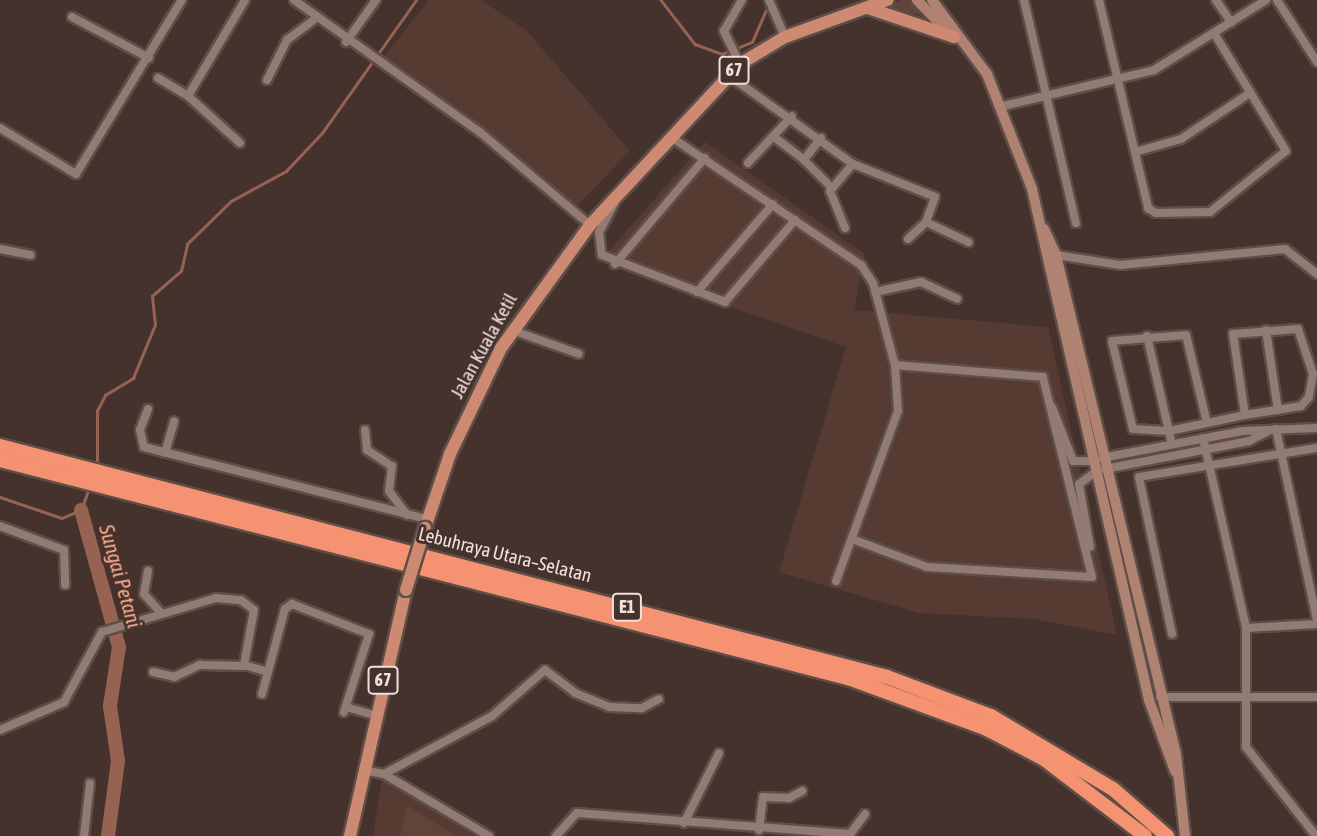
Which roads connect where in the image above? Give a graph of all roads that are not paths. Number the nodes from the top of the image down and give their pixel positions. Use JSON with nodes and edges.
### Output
{"nodes":[{"id":1,"x":182,"y":0,"type":"edge"},
{"id":2,"x":245,"y":0,"type":"edge"},
{"id":3,"x":294,"y":0,"type":"edge"},
{"id":4,"x":376,"y":0,"type":"edge"},
{"id":5,"x":741,"y":0,"type":"edge"},
{"id":6,"x":887,"y":0,"type":"edge"},
{"id":7,"x":917,"y":0,"type":"edge"},
{"id":8,"x":932,"y":0,"type":"edge"},
{"id":9,"x":1024,"y":0,"type":"edge"},
{"id":10,"x":1099,"y":0,"type":"edge"},
{"id":11,"x":1216,"y":0,"type":"edge"},
{"id":12,"x":1266,"y":0,"type":"edge"},
{"id":13,"x":1278,"y":0,"type":"edge"},
{"id":14,"x":306,"y":3,"type":"edge"},
{"id":15,"x":771,"y":4,"type":"edge"},
{"id":16,"x":870,"y":4,"type":"edge"},
{"id":17,"x":72,"y":17,"type":"dead end"},
{"id":18,"x":316,"y":18,"type":"junction"},
{"id":19,"x":1231,"y":22,"type":"junction"},
{"id":20,"x":1214,"y":33,"type":"junction"},
{"id":21,"x":785,"y":37,"type":"junction"},
{"id":22,"x":954,"y":37,"type":"junction"},
{"id":23,"x":346,"y":42,"type":"junction"},
{"id":24,"x":968,"y":49,"type":"junction"},
{"id":25,"x":149,"y":58,"type":"junction"},
{"id":26,"x":737,"y":59,"type":"junction"},
{"id":27,"x":1317,"y":62,"type":"edge"},
{"id":28,"x":728,"y":75,"type":"junction"},
{"id":29,"x":158,"y":78,"type":"dead end"},
{"id":30,"x":1117,"y":79,"type":"junction"},
{"id":31,"x":267,"y":80,"type":"dead end"},
{"id":32,"x":1250,"y":93,"type":"junction"},
{"id":33,"x":188,"y":96,"type":"junction"},
{"id":34,"x":1046,"y":96,"type":"junction"},
{"id":35,"x":1003,"y":106,"type":"junction"},
{"id":36,"x":792,"y":116,"type":"junction"},
{"id":37,"x":0,"y":128,"type":"edge"},
{"id":38,"x":774,"y":137,"type":"junction"},
{"id":39,"x":671,"y":138,"type":"junction"},
{"id":40,"x":821,"y":138,"type":"junction"},
{"id":41,"x":240,"y":143,"type":"dead end"},
{"id":42,"x":1135,"y":152,"type":"junction"},
{"id":43,"x":705,"y":158,"type":"junction"},
{"id":44,"x":804,"y":160,"type":"junction"},
{"id":45,"x":748,"y":163,"type":"dead end"},
{"id":46,"x":853,"y":164,"type":"junction"},
{"id":47,"x":832,"y":188,"type":"junction"},
{"id":48,"x":618,"y":195,"type":"junction"},
{"id":49,"x":773,"y":204,"type":"junction"},
{"id":50,"x":795,"y":220,"type":"junction"},
{"id":51,"x":926,"y":222,"type":"junction"},
{"id":52,"x":1076,"y":223,"type":"dead end"},
{"id":53,"x":590,"y":225,"type":"junction"},
{"id":54,"x":845,"y":228,"type":"dead end"},
{"id":55,"x":1044,"y":229,"type":"junction"},
{"id":56,"x":908,"y":239,"type":"dead end"},
{"id":57,"x":968,"y":242,"type":"dead end"},
{"id":58,"x":0,"y":249,"type":"edge"},
{"id":59,"x":1056,"y":255,"type":"junction"},
{"id":60,"x":30,"y":256,"type":"dead end"},
{"id":61,"x":615,"y":264,"type":"junction"},
{"id":62,"x":1317,"y":274,"type":"edge"},
{"id":63,"x":697,"y":292,"type":"junction"},
{"id":64,"x":875,"y":292,"type":"junction"},
{"id":65,"x":957,"y":299,"type":"dead end"},
{"id":66,"x":512,"y":330,"type":"junction"},
{"id":67,"x":1266,"y":330,"type":"junction"},
{"id":68,"x":1147,"y":337,"type":"junction"},
{"id":69,"x":579,"y":354,"type":"dead end"},
{"id":70,"x":895,"y":365,"type":"junction"},
{"id":71,"x":1050,"y":404,"type":"junction"},
{"id":72,"x":148,"y":409,"type":"dead end"},
{"id":73,"x":1278,"y":410,"type":"junction"},
{"id":74,"x":1245,"y":415,"type":"junction"},
{"id":75,"x":174,"y":421,"type":"dead end"},
{"id":76,"x":1207,"y":423,"type":"junction"},
{"id":77,"x":1317,"y":428,"type":"edge"},
{"id":78,"x":365,"y":430,"type":"dead end"},
{"id":79,"x":1273,"y":430,"type":"junction"},
{"id":80,"x":1169,"y":431,"type":"junction"},
{"id":81,"x":1203,"y":438,"type":"junction"},
{"id":82,"x":1172,"y":444,"type":"junction"},
{"id":83,"x":0,"y":446,"type":"edge"},
{"id":84,"x":1317,"y":448,"type":"edge"},
{"id":85,"x":1206,"y":449,"type":"junction"},
{"id":86,"x":1279,"y":451,"type":"junction"},
{"id":87,"x":165,"y":453,"type":"junction"},
{"id":88,"x":0,"y":460,"type":"edge"},
{"id":89,"x":1209,"y":463,"type":"junction"},
{"id":90,"x":1098,"y":465,"type":"junction"},
{"id":91,"x":70,"y":471,"type":"junction"},
{"id":92,"x":116,"y":483,"type":"junction"},
{"id":93,"x":407,"y":515,"type":"junction"},
{"id":94,"x":426,"y":524,"type":"junction"},
{"id":95,"x":1,"y":526,"type":"edge"},
{"id":96,"x":0,"y":537,"type":"edge"},
{"id":97,"x":852,"y":539,"type":"junction"},
{"id":98,"x":1088,"y":561,"type":"junction"},
{"id":99,"x":148,"y":571,"type":"dead end"},
{"id":100,"x":836,"y":581,"type":"dead end"},
{"id":101,"x":65,"y":585,"type":"dead end"},
{"id":102,"x":161,"y":613,"type":"junction"},
{"id":103,"x":1317,"y":623,"type":"edge"},
{"id":104,"x":1246,"y":628,"type":"junction"},
{"id":105,"x":1172,"y":634,"type":"dead end"},
{"id":106,"x":246,"y":666,"type":"junction"},
{"id":107,"x":153,"y":672,"type":"dead end"},
{"id":108,"x":268,"y":673,"type":"junction"},
{"id":109,"x":262,"y":694,"type":"dead end"},
{"id":110,"x":1245,"y":694,"type":"junction"},
{"id":111,"x":1160,"y":697,"type":"junction"},
{"id":112,"x":1317,"y":697,"type":"edge"},
{"id":113,"x":659,"y":699,"type":"dead end"},
{"id":114,"x":374,"y":715,"type":"junction"},
{"id":115,"x":0,"y":730,"type":"edge"},
{"id":116,"x":719,"y":752,"type":"dead end"},
{"id":117,"x":360,"y":770,"type":"junction"},
{"id":118,"x":1175,"y":771,"type":"junction"},
{"id":119,"x":384,"y":774,"type":"junction"},
{"id":120,"x":90,"y":783,"type":"dead end"},
{"id":121,"x":802,"y":791,"type":"dead end"},
{"id":122,"x":865,"y":814,"type":"dead end"},
{"id":123,"x":684,"y":823,"type":"junction"},
{"id":124,"x":759,"y":830,"type":"junction"},
{"id":125,"x":1315,"y":830,"type":"edge"},
{"id":126,"x":84,"y":836,"type":"edge"},
{"id":127,"x":350,"y":836,"type":"edge"},
{"id":128,"x":489,"y":836,"type":"edge"},
{"id":129,"x":556,"y":836,"type":"edge"},
{"id":130,"x":1145,"y":836,"type":"edge"},
{"id":131,"x":1167,"y":836,"type":"edge"},
{"id":132,"x":1185,"y":836,"type":"edge"}],
"edges":[{"from":1,"to":25,"type":"street"},
{"from":2,"to":33,"type":"street"},
{"from":3,"to":14,"type":"street"},
{"from":4,"to":23,"type":"street"},
{"from":5,"to":26,"type":"street"},
{"from":6,"to":16,"type":"main road","name":"Jalan Kuala Ketil","number":"67"},
{"from":7,"to":22,"type":"main road"},
{"from":8,"to":24,"type":"main road"},
{"from":9,"to":34,"type":"street"},
{"from":10,"to":30,"type":"street"},
{"from":11,"to":19,"type":"street"},
{"from":12,"to":19,"type":"street"},
{"from":13,"to":27,"type":"street"},
{"from":14,"to":18,"type":"street"},
{"from":15,"to":21,"type":"street"},
{"from":16,"to":21,"type":"main road","name":"Jalan Kuala Ketil","number":"67"},
{"from":16,"to":22,"type":"main road"},
{"from":17,"to":25,"type":"street"},
{"from":18,"to":23,"type":"street"},
{"from":18,"to":31,"type":"street"},
{"from":19,"to":20,"type":"street"},
{"from":20,"to":30,"type":"street"},
{"from":20,"to":32,"type":"street"},
{"from":21,"to":26,"type":"main road","name":"Jalan Kuala Ketil","number":"67"},
{"from":22,"to":24,"type":"main road"},
{"from":23,"to":53,"type":"street"},
{"from":24,"to":35,"type":"main road"},
{"from":25,"to":37,"type":"street"},
{"from":26,"to":28,"type":"main road","name":"Jalan Kuala Ketil","number":"67"},
{"from":28,"to":36,"type":"street"},
{"from":28,"to":39,"type":"main road","name":"Jalan Kuala Ketil","number":"67"},
{"from":29,"to":33,"type":"street"},
{"from":30,"to":34,"type":"street"},
{"from":30,"to":42,"type":"street"},
{"from":32,"to":42,"type":"street"},
{"from":32,"to":42,"type":"street"},
{"from":33,"to":41,"type":"street"},
{"from":34,"to":35,"type":"street"},
{"from":34,"to":52,"type":"street"},
{"from":35,"to":55,"type":"main road"},
{"from":36,"to":38,"type":"street"},
{"from":36,"to":40,"type":"street"},
{"from":38,"to":44,"type":"street"},
{"from":38,"to":45,"type":"street"},
{"from":39,"to":43,"type":"street"},
{"from":39,"to":48,"type":"main road","name":"Jalan Kuala Ketil","number":"67"},
{"from":40,"to":44,"type":"street"},
{"from":40,"to":46,"type":"street"},
{"from":43,"to":49,"type":"street"},
{"from":43,"to":61,"type":"street"},
{"from":44,"to":47,"type":"street"},
{"from":46,"to":47,"type":"street"},
{"from":46,"to":51,"type":"street"},
{"from":47,"to":54,"type":"street"},
{"from":48,"to":53,"type":"main road","name":"Jalan Kuala Ketil","number":"67"},
{"from":48,"to":61,"type":"street"},
{"from":49,"to":50,"type":"street"},
{"from":49,"to":63,"type":"street"},
{"from":50,"to":63,"type":"street"},
{"from":50,"to":64,"type":"street"},
{"from":51,"to":56,"type":"street"},
{"from":51,"to":57,"type":"street"},
{"from":53,"to":66,"type":"main road","name":"Jalan Kuala Ketil","number":"67"},
{"from":55,"to":59,"type":"main road"},
{"from":55,"to":90,"type":"main road"},
{"from":58,"to":60,"type":"street"},
{"from":59,"to":62,"type":"street"},
{"from":59,"to":90,"type":"main road"},
{"from":61,"to":63,"type":"street"},
{"from":64,"to":65,"type":"street"},
{"from":64,"to":70,"type":"street"},
{"from":66,"to":69,"type":"street"},
{"from":66,"to":94,"type":"main road","name":"Jalan Kuala Ketil","number":"67"},
{"from":67,"to":73,"type":"street"},
{"from":67,"to":73,"type":"street"},
{"from":67,"to":74,"type":"street"},
{"from":68,"to":76,"type":"street"},
{"from":68,"to":80,"type":"street"},
{"from":68,"to":80,"type":"street"},
{"from":70,"to":71,"type":"street"},
{"from":70,"to":97,"type":"street"},
{"from":71,"to":90,"type":"street"},
{"from":71,"to":98,"type":"street"},
{"from":72,"to":87,"type":"street"},
{"from":73,"to":74,"type":"street"},
{"from":74,"to":76,"type":"street"},
{"from":75,"to":87,"type":"street"},
{"from":76,"to":80,"type":"street"},
{"from":77,"to":79,"type":"street"},
{"from":78,"to":93,"type":"street"},
{"from":79,"to":81,"type":"street"},
{"from":79,"to":85,"type":"street"},
{"from":79,"to":86,"type":"street"},
{"from":80,"to":82,"type":"street"},
{"from":81,"to":82,"type":"street"},
{"from":81,"to":85,"type":"street"},
{"from":82,"to":90,"type":"street"},
{"from":83,"to":91,"type":"highway","name":"Lebuhraya Utara–Selatan","number":"E1"},
{"from":84,"to":86,"type":"street"},
{"from":85,"to":89,"type":"street"},
{"from":85,"to":90,"type":"street"},
{"from":86,"to":89,"type":"street"},
{"from":86,"to":103,"type":"street"},
{"from":87,"to":93,"type":"street"},
{"from":88,"to":91,"type":"highway","name":"Lebuhraya Utara–Selatan","number":"E1"},
{"from":89,"to":104,"type":"street"},
{"from":89,"to":105,"type":"street"},
{"from":90,"to":98,"type":"street"},
{"from":90,"to":111,"type":"main road"},
{"from":90,"to":118,"type":"main road"},
{"from":91,"to":92,"type":"highway","name":"Lebuhraya Utara–Selatan","number":"E1"},
{"from":92,"to":130,"type":"highway","name":"Lebuhraya Utara–Selatan","number":"E1"},
{"from":92,"to":131,"type":"highway","name":"Lebuhraya Utara–Selatan","number":"E1"},
{"from":93,"to":94,"type":"street"},
{"from":94,"to":114,"type":"main road","name":"Jalan Kuala Ketil","number":"67","bridge":true},
{"from":95,"to":96,"type":"street"},
{"from":95,"to":101,"type":"street"},
{"from":97,"to":98,"type":"street"},
{"from":97,"to":100,"type":"street"},
{"from":99,"to":102,"type":"street"},
{"from":102,"to":106,"type":"street"},
{"from":102,"to":115,"type":"street"},
{"from":103,"to":104,"type":"street"},
{"from":104,"to":110,"type":"street"},
{"from":106,"to":107,"type":"street"},
{"from":106,"to":108,"type":"street"},
{"from":108,"to":109,"type":"street"},
{"from":108,"to":114,"type":"street"},
{"from":110,"to":111,"type":"street"},
{"from":110,"to":112,"type":"street"},
{"from":110,"to":125,"type":"street"},
{"from":111,"to":118,"type":"main road"},
{"from":113,"to":119,"type":"street"},
{"from":114,"to":117,"type":"main road","name":"Jalan Kuala Ketil","number":"67"},
{"from":116,"to":123,"type":"street"},
{"from":117,"to":119,"type":"street"},
{"from":117,"to":127,"type":"main road","name":"Jalan Kuala Ketil","number":"67"},
{"from":118,"to":132,"type":"main road"},
{"from":119,"to":128,"type":"street"},
{"from":120,"to":126,"type":"street"},
{"from":121,"to":124,"type":"street"},
{"from":122,"to":124,"type":"street"},
{"from":123,"to":124,"type":"street"},
{"from":123,"to":129,"type":"street"}]}
